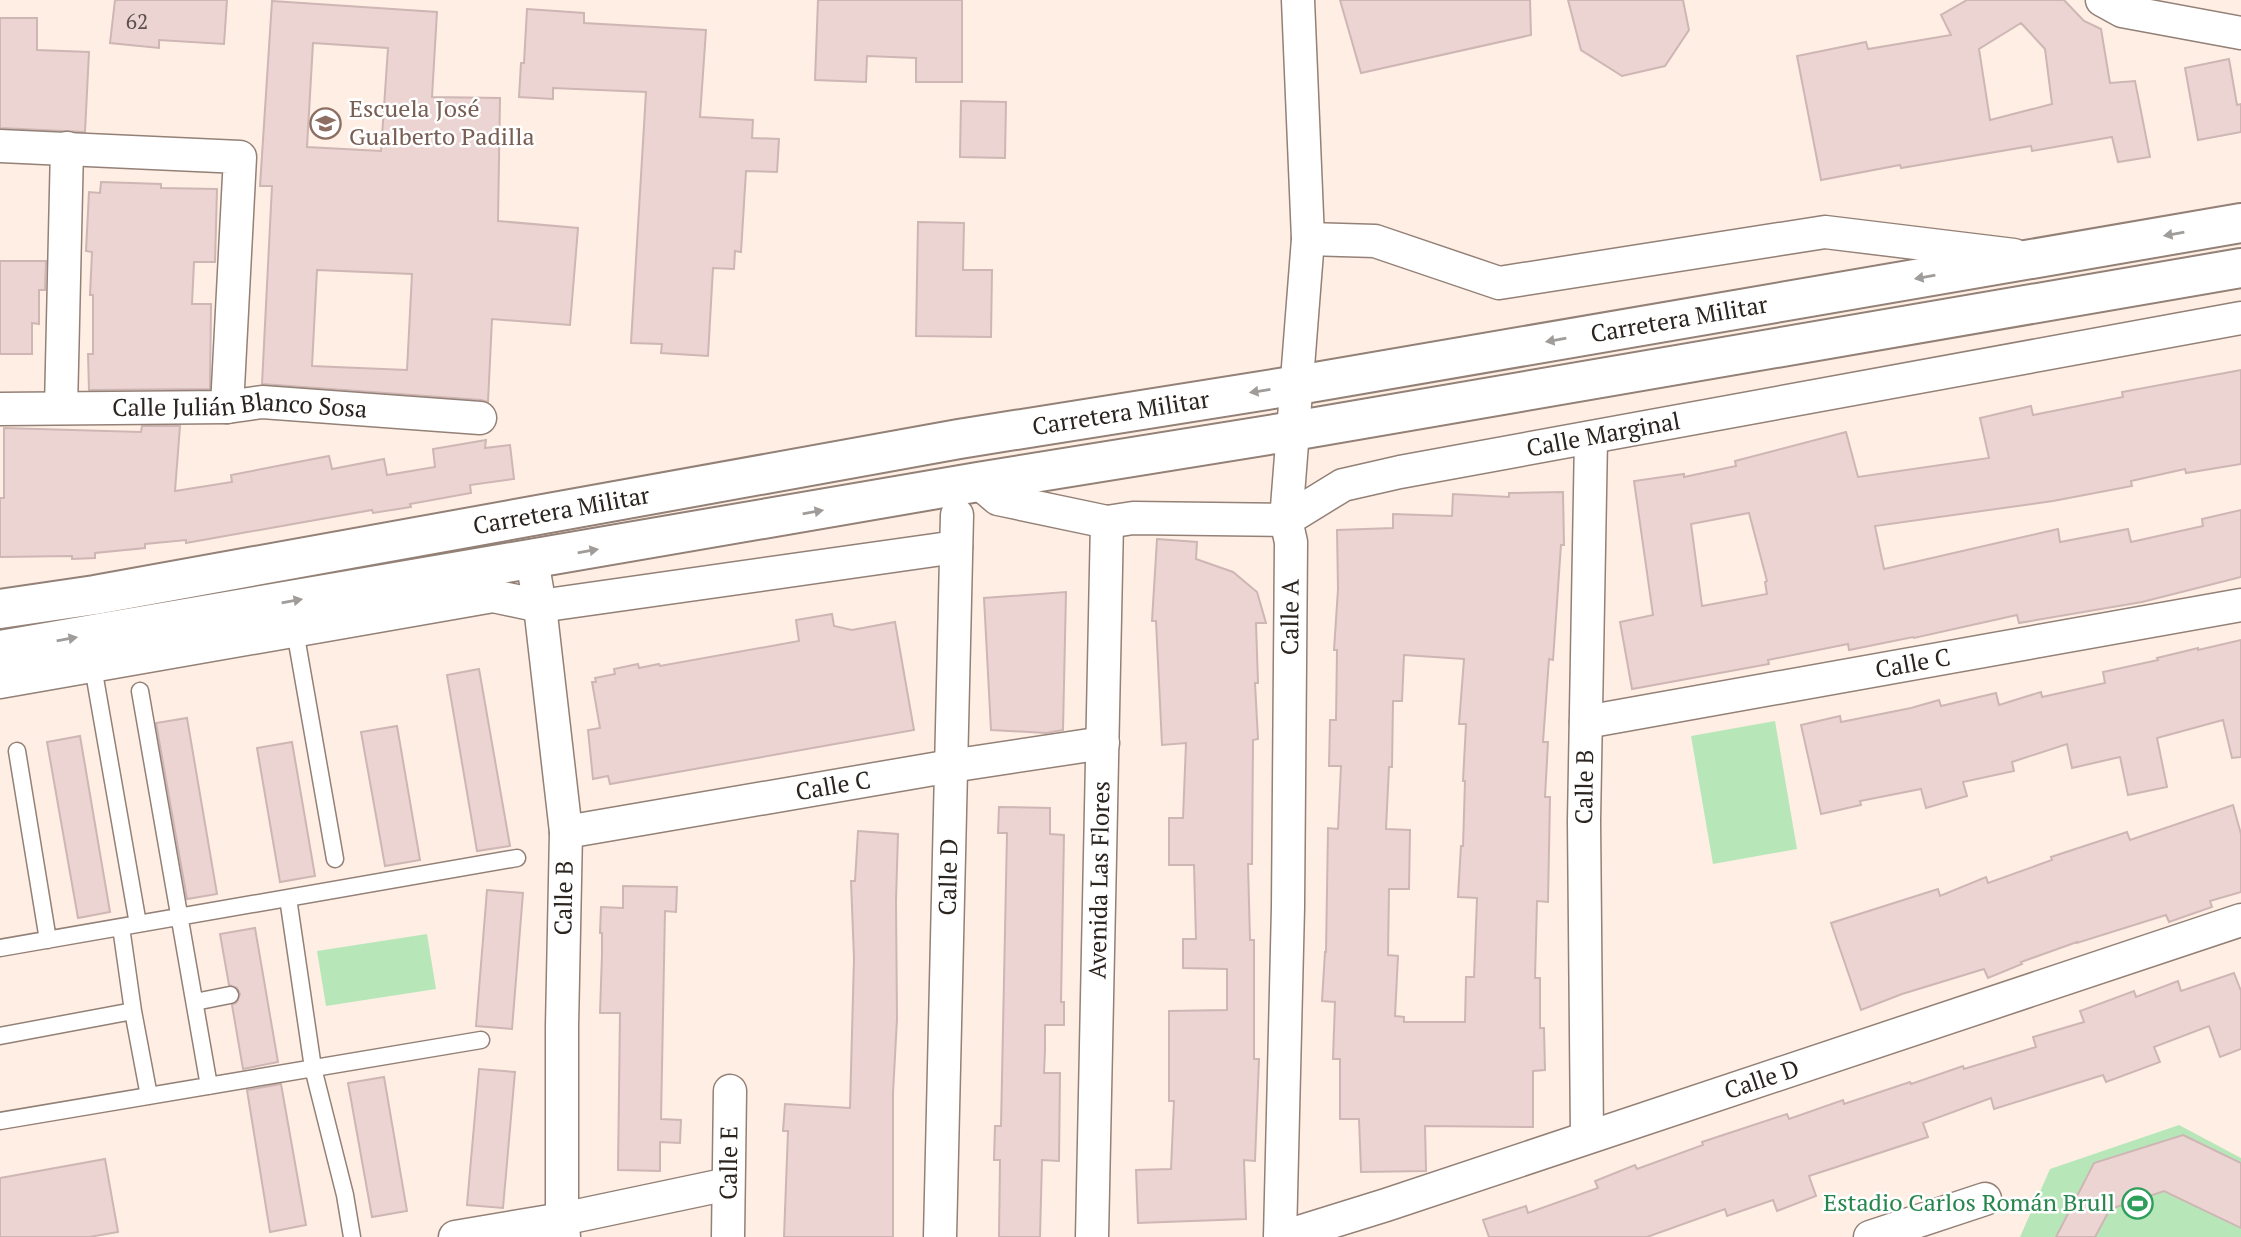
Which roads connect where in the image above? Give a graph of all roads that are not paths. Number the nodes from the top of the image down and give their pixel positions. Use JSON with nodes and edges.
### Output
{"nodes":[{"id":1,"x":1298,"y":0,"type":"edge"},
{"id":2,"x":2102,"y":0,"type":"edge"},
{"id":3,"x":2241,"y":33,"type":"edge"},
{"id":4,"x":0,"y":146,"type":"edge"},
{"id":5,"x":67,"y":148,"type":"junction"},
{"id":6,"x":2241,"y":223,"type":"edge"},
{"id":7,"x":1308,"y":239,"type":"junction"},
{"id":8,"x":2036,"y":258,"type":"junction"},
{"id":9,"x":2241,"y":268,"type":"edge"},
{"id":10,"x":2241,"y":318,"type":"edge"},
{"id":11,"x":1298,"y":385,"type":"junction"},
{"id":12,"x":227,"y":407,"type":"junction"},
{"id":13,"x":61,"y":408,"type":"junction"},
{"id":14,"x":0,"y":409,"type":"edge"},
{"id":15,"x":480,"y":418,"type":"dead end"},
{"id":16,"x":1293,"y":431,"type":"junction"},
{"id":17,"x":1591,"y":438,"type":"junction"},
{"id":18,"x":978,"y":482,"type":"junction"},
{"id":19,"x":957,"y":515,"type":"dead end"},
{"id":20,"x":1286,"y":520,"type":"junction"},
{"id":21,"x":1107,"y":522,"type":"junction"},
{"id":22,"x":956,"y":547,"type":"junction"},
{"id":23,"x":532,"y":560,"type":"junction"},
{"id":24,"x":2241,"y":605,"type":"edge"},
{"id":25,"x":540,"y":606,"type":"junction"},
{"id":26,"x":0,"y":609,"type":"edge"},
{"id":27,"x":295,"y":631,"type":"junction"},
{"id":28,"x":0,"y":650,"type":"edge"},
{"id":29,"x":93,"y":667,"type":"junction"},
{"id":30,"x":0,"y":682,"type":"edge"},
{"id":31,"x":141,"y":691,"type":"dead end"},
{"id":32,"x":1586,"y":722,"type":"junction"},
{"id":33,"x":1102,"y":743,"type":"junction"},
{"id":34,"x":17,"y":751,"type":"dead end"},
{"id":35,"x":951,"y":766,"type":"junction"},
{"id":36,"x":566,"y":832,"type":"junction"},
{"id":37,"x":517,"y":858,"type":"dead end"},
{"id":38,"x":335,"y":859,"type":"dead end"},
{"id":39,"x":288,"y":898,"type":"junction"},
{"id":40,"x":180,"y":917,"type":"junction"},
{"id":41,"x":2241,"y":920,"type":"edge"},
{"id":42,"x":138,"y":924,"type":"junction"},
{"id":43,"x":121,"y":927,"type":"junction"},
{"id":44,"x":48,"y":940,"type":"junction"},
{"id":45,"x":0,"y":948,"type":"edge"},
{"id":46,"x":230,"y":995,"type":"dead end"},
{"id":47,"x":195,"y":1002,"type":"junction"},
{"id":48,"x":133,"y":1011,"type":"junction"},
{"id":49,"x":0,"y":1036,"type":"edge"},
{"id":50,"x":481,"y":1040,"type":"dead end"},
{"id":51,"x":313,"y":1068,"type":"junction"},
{"id":52,"x":209,"y":1086,"type":"junction"},
{"id":53,"x":730,"y":1091,"type":"dead end"},
{"id":54,"x":149,"y":1096,"type":"junction"},
{"id":55,"x":0,"y":1121,"type":"edge"},
{"id":56,"x":1587,"y":1137,"type":"junction"},
{"id":57,"x":729,"y":1184,"type":"junction"},
{"id":58,"x":1985,"y":1199,"type":"dead end"},
{"id":59,"x":563,"y":1228,"type":"edge"},
{"id":60,"x":352,"y":1237,"type":"edge"},
{"id":61,"x":455,"y":1237,"type":"edge"},
{"id":62,"x":728,"y":1237,"type":"edge"},
{"id":63,"x":940,"y":1237,"type":"edge"},
{"id":64,"x":1092,"y":1237,"type":"edge"},
{"id":65,"x":1281,"y":1237,"type":"edge"},
{"id":66,"x":1871,"y":1237,"type":"edge"}],
"edges":[{"from":1,"to":7,"type":"street","name":"Calle A"},
{"from":2,"to":3,"type":"street"},
{"from":4,"to":5,"type":"street"},
{"from":5,"to":12,"type":"street"},
{"from":5,"to":13,"type":"street"},
{"from":6,"to":8,"type":"main road","name":"Carretera Militar","one_way":true},
{"from":7,"to":8,"type":"street"},
{"from":7,"to":11,"type":"street","name":"Calle A"},
{"from":8,"to":11,"type":"main road","name":"Carretera Militar","one_way":true},
{"from":9,"to":16,"type":"main road","name":"Carretera Militar"},
{"from":10,"to":17,"type":"street","name":"Calle Marginal"},
{"from":11,"to":16,"type":"street","name":"Calle A"},
{"from":11,"to":26,"type":"main road","name":"Carretera Militar","one_way":true},
{"from":12,"to":13,"type":"street","name":"Calle Julián Blanco Sosa"},
{"from":12,"to":15,"type":"street","name":"Calle Julián Blanco Sosa"},
{"from":13,"to":14,"type":"street","name":"Calle Julián Blanco Sosa"},
{"from":16,"to":18,"type":"main road","name":"Carretera Militar"},
{"from":16,"to":20,"type":"street","name":"Calle A"},
{"from":17,"to":20,"type":"street","name":"Calle Marginal"},
{"from":17,"to":32,"type":"street","name":"Calle B"},
{"from":18,"to":21,"type":"street"},
{"from":23,"to":18,"type":"main road","name":"Carretera Militar","one_way":true},
{"from":19,"to":22,"type":"street","name":"Calle D"},
{"from":20,"to":21,"type":"street"},
{"from":20,"to":65,"type":"street","name":"Calle A"},
{"from":21,"to":33,"type":"street","name":"Avenida Las Flores"},
{"from":22,"to":25,"type":"street"},
{"from":22,"to":35,"type":"street","name":"Calle D"},
{"from":23,"to":25,"type":"street","name":"Calle B"},
{"from":28,"to":23,"type":"main road","name":"Carretera Militar","one_way":true},
{"from":24,"to":32,"type":"street","name":"Calle C"},
{"from":25,"to":27,"type":"street"},
{"from":25,"to":36,"type":"street","name":"Calle B"},
{"from":27,"to":29,"type":"street"},
{"from":27,"to":38,"type":"lane"},
{"from":29,"to":30,"type":"street"},
{"from":29,"to":42,"type":"lane"},
{"from":31,"to":40,"type":"lane"},
{"from":32,"to":56,"type":"street","name":"Calle B"},
{"from":33,"to":35,"type":"street","name":"Calle C"},
{"from":33,"to":64,"type":"street","name":"Avenida Las Flores"},
{"from":34,"to":44,"type":"lane"},
{"from":35,"to":36,"type":"street","name":"Calle C"},
{"from":35,"to":63,"type":"street","name":"Calle D"},
{"from":36,"to":59,"type":"street","name":"Calle B"},
{"from":37,"to":39,"type":"lane"},
{"from":39,"to":40,"type":"lane"},
{"from":39,"to":51,"type":"lane"},
{"from":40,"to":42,"type":"lane"},
{"from":40,"to":47,"type":"lane"},
{"from":41,"to":56,"type":"street","name":"Calle D"},
{"from":42,"to":43,"type":"lane"},
{"from":43,"to":44,"type":"lane"},
{"from":43,"to":48,"type":"lane"},
{"from":44,"to":45,"type":"lane"},
{"from":46,"to":47,"type":"lane"},
{"from":47,"to":52,"type":"lane"},
{"from":48,"to":49,"type":"lane"},
{"from":48,"to":54,"type":"lane"},
{"from":50,"to":51,"type":"lane"},
{"from":51,"to":52,"type":"lane"},
{"from":51,"to":60,"type":"lane"},
{"from":52,"to":54,"type":"lane"},
{"from":53,"to":57,"type":"street","name":"Calle E"},
{"from":54,"to":55,"type":"lane"},
{"from":56,"to":65,"type":"street","name":"Calle D"},
{"from":57,"to":59,"type":"street"},
{"from":57,"to":62,"type":"street","name":"Calle E"},
{"from":58,"to":66,"type":"street"},
{"from":59,"to":61,"type":"street"}]}
